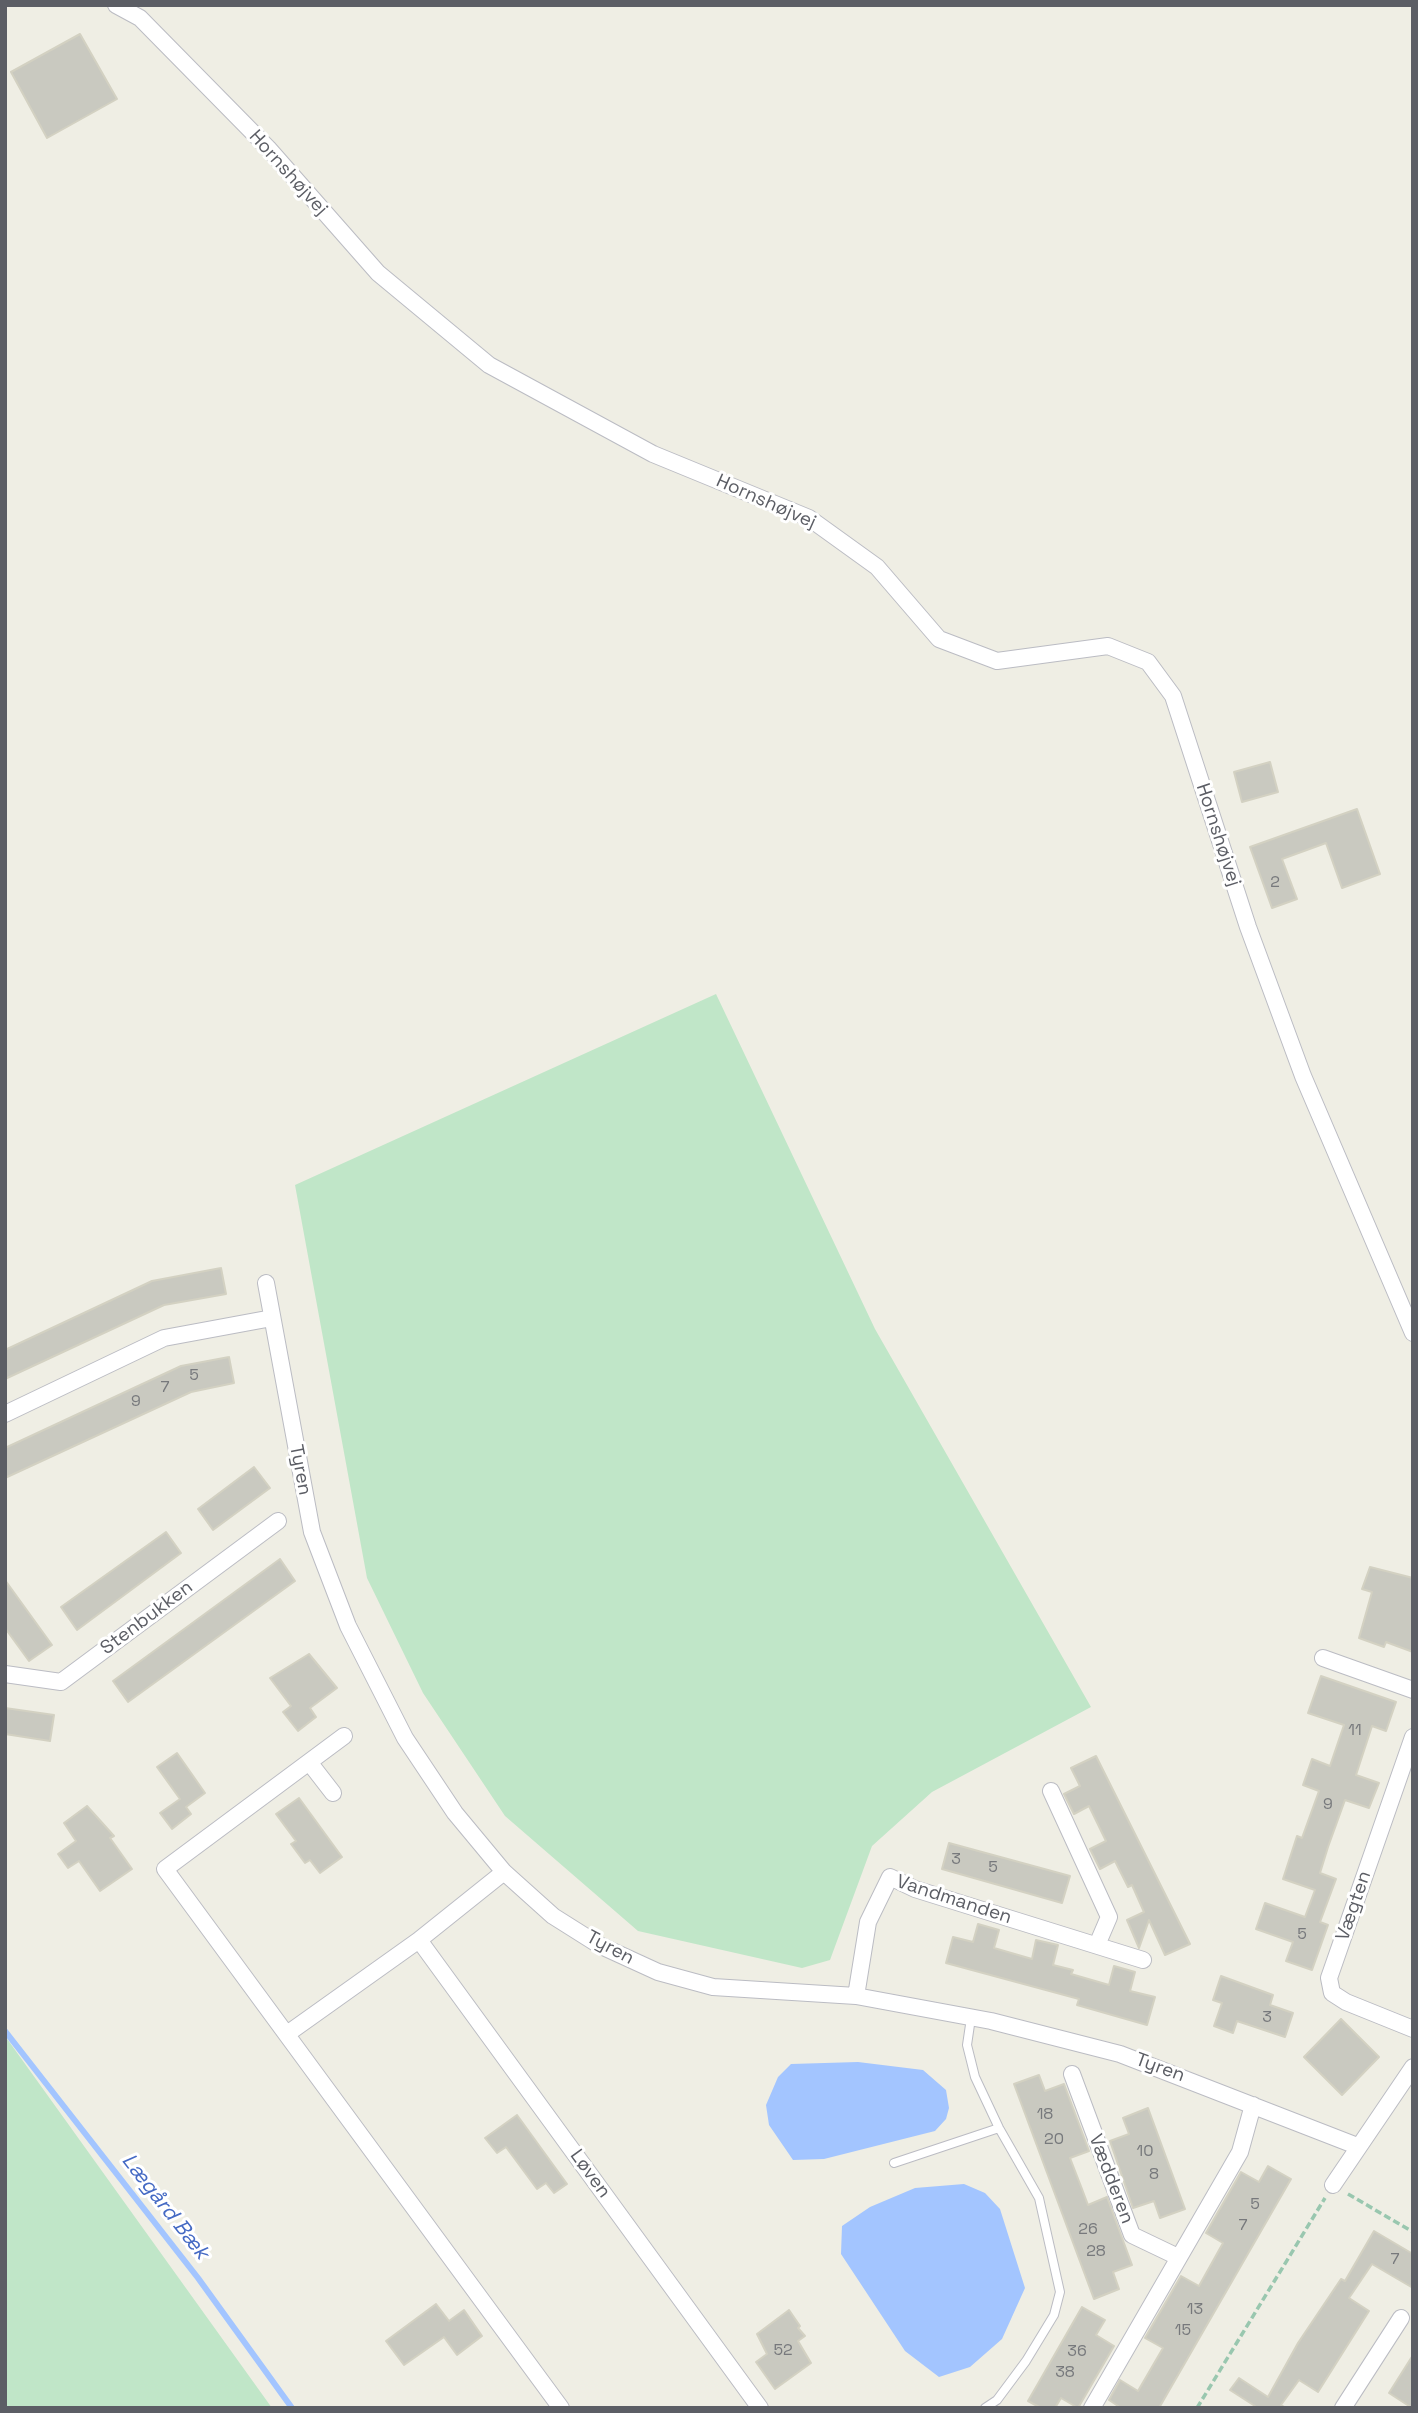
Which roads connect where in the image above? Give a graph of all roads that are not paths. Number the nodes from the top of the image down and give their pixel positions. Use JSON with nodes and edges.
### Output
{"nodes":[{"id":1,"x":116,"y":5,"type":"edge"},
{"id":2,"x":266,"y":1283,"type":"dead end"},
{"id":3,"x":272,"y":1318,"type":"junction"},
{"id":4,"x":1413,"y":1333,"type":"edge"},
{"id":5,"x":5,"y":1414,"type":"edge"},
{"id":6,"x":278,"y":1521,"type":"dead end"},
{"id":7,"x":1322,"y":1658,"type":"dead end"},
{"id":8,"x":5,"y":1674,"type":"edge"},
{"id":9,"x":1413,"y":1690,"type":"edge"},
{"id":10,"x":344,"y":1736,"type":"dead end"},
{"id":11,"x":1413,"y":1737,"type":"edge"},
{"id":12,"x":309,"y":1762,"type":"junction"},
{"id":13,"x":1051,"y":1791,"type":"dead end"},
{"id":14,"x":333,"y":1793,"type":"dead end"},
{"id":15,"x":503,"y":1872,"type":"junction"},
{"id":16,"x":419,"y":1940,"type":"junction"},
{"id":17,"x":1097,"y":1945,"type":"junction"},
{"id":18,"x":1143,"y":1960,"type":"dead end"},
{"id":19,"x":856,"y":1996,"type":"junction"},
{"id":20,"x":971,"y":2018,"type":"junction"},
{"id":21,"x":1413,"y":2029,"type":"edge"},
{"id":22,"x":287,"y":2034,"type":"junction"},
{"id":23,"x":1413,"y":2067,"type":"edge"},
{"id":24,"x":1072,"y":2074,"type":"dead end"},
{"id":25,"x":1253,"y":2105,"type":"junction"},
{"id":26,"x":999,"y":2128,"type":"junction"},
{"id":27,"x":1357,"y":2146,"type":"junction"},
{"id":28,"x":894,"y":2163,"type":"dead end"},
{"id":29,"x":1333,"y":2185,"type":"road end"},
{"id":30,"x":1178,"y":2257,"type":"junction"},
{"id":31,"x":1401,"y":2318,"type":"dead end"},
{"id":32,"x":561,"y":2408,"type":"edge"},
{"id":33,"x":760,"y":2408,"type":"edge"},
{"id":34,"x":985,"y":2408,"type":"edge"},
{"id":35,"x":1092,"y":2408,"type":"edge"},
{"id":36,"x":1343,"y":2408,"type":"edge"}],
"edges":[{"from":1,"to":4,"type":"street","name":"Hornshøjvej"},
{"from":2,"to":3,"type":"street","name":"Tyren"},
{"from":3,"to":5,"type":"street"},
{"from":3,"to":15,"type":"street","name":"Tyren"},
{"from":6,"to":8,"type":"street","name":"Stenbukken"},
{"from":7,"to":9,"type":"street"},
{"from":10,"to":12,"type":"street"},
{"from":11,"to":21,"type":"street","name":"Vægten"},
{"from":12,"to":14,"type":"street"},
{"from":12,"to":22,"type":"street"},
{"from":13,"to":17,"type":"street"},
{"from":15,"to":16,"type":"street"},
{"from":15,"to":19,"type":"street","name":"Tyren"},
{"from":16,"to":22,"type":"street"},
{"from":16,"to":33,"type":"street","name":"Løven"},
{"from":17,"to":18,"type":"street","name":"Vandmanden"},
{"from":17,"to":19,"type":"street","name":"Vandmanden"},
{"from":19,"to":20,"type":"street","name":"Tyren"},
{"from":20,"to":25,"type":"street","name":"Tyren"},
{"from":20,"to":26,"type":"lane"},
{"from":22,"to":32,"type":"street"},
{"from":23,"to":27,"type":"street"},
{"from":24,"to":30,"type":"street","name":"Vædderen"},
{"from":25,"to":27,"type":"street","name":"Tyren"},
{"from":25,"to":30,"type":"street"},
{"from":26,"to":28,"type":"lane"},
{"from":26,"to":34,"type":"lane"},
{"from":27,"to":29,"type":"street"},
{"from":30,"to":35,"type":"street"},
{"from":31,"to":36,"type":"street"}]}
